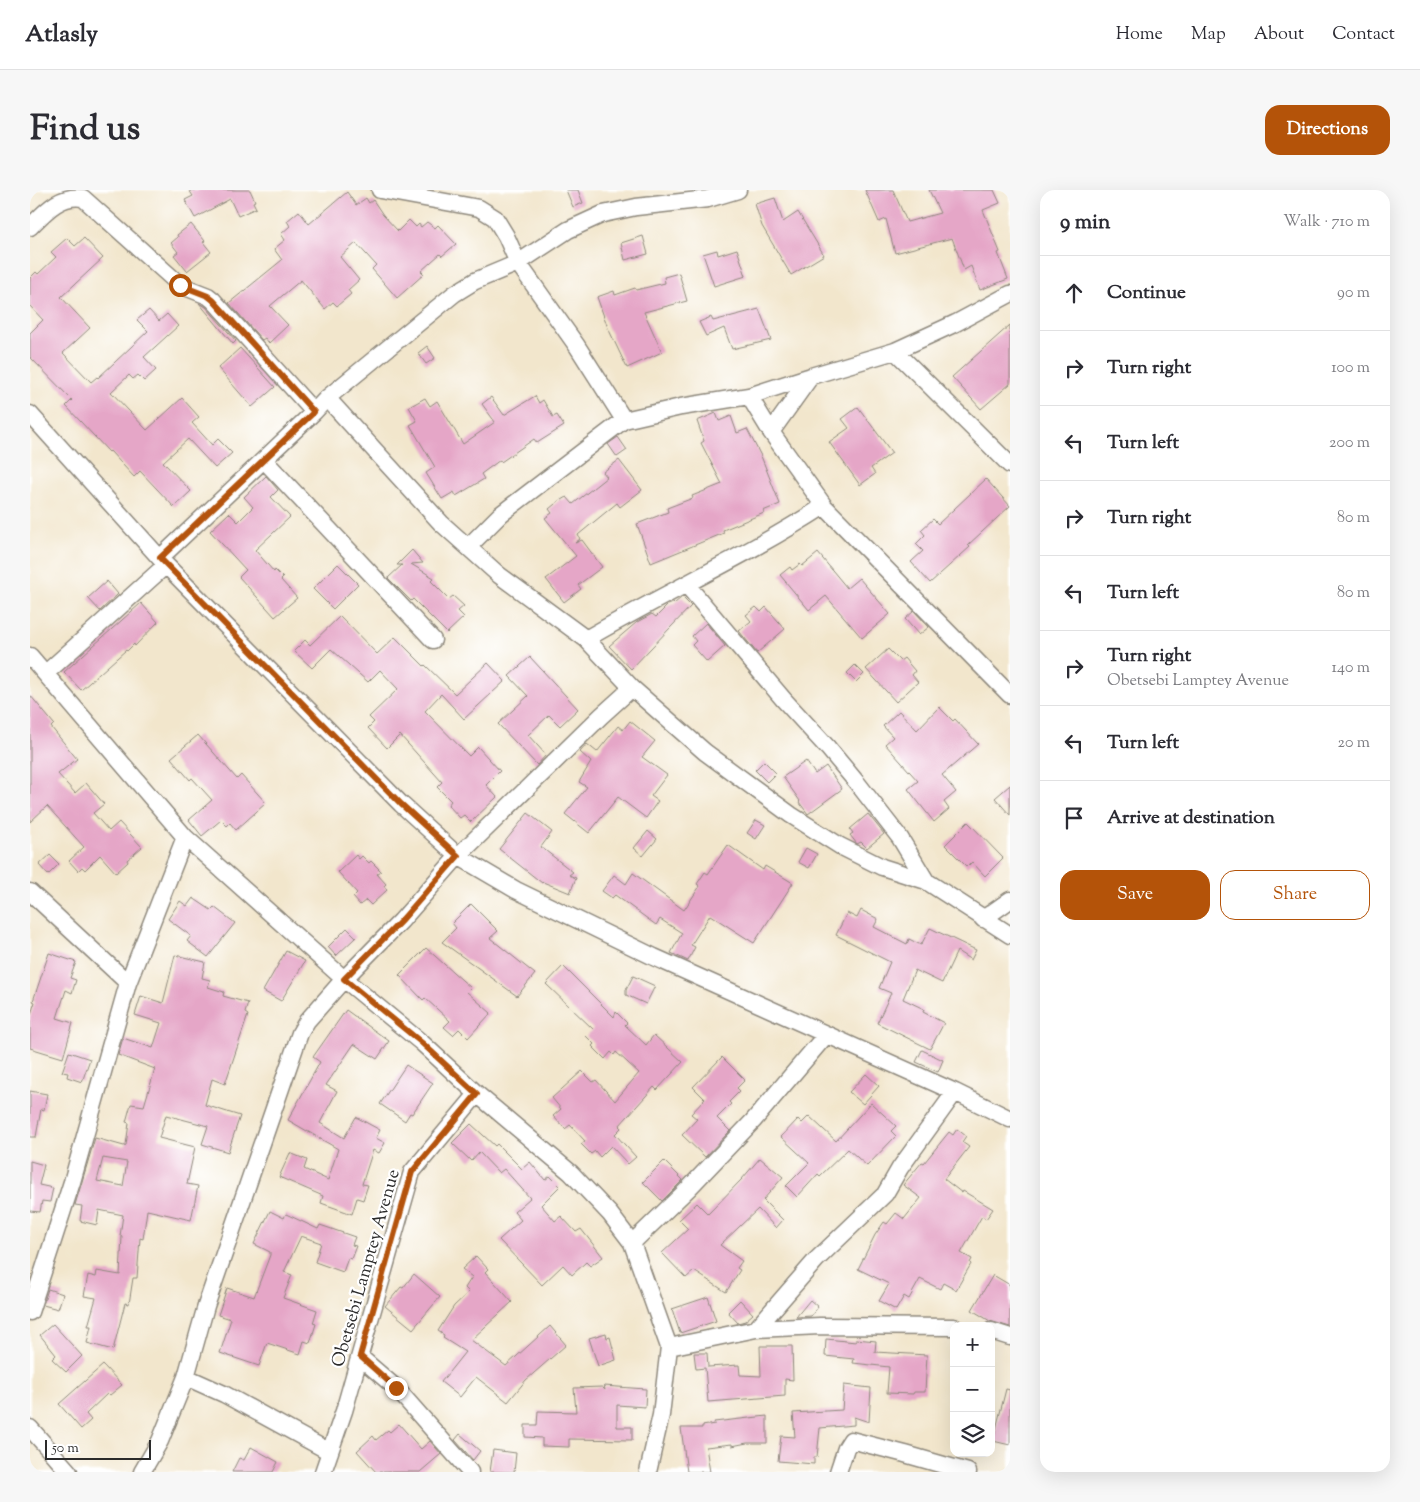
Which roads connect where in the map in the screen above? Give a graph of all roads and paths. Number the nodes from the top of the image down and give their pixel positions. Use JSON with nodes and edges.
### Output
{"nodes":[{"id":1,"x":380,"y":190,"type":"edge"},
{"id":2,"x":738,"y":190,"type":"edge"},
{"id":3,"x":30,"y":227,"type":"edge"},
{"id":4,"x":518,"y":263,"type":"junction"},
{"id":5,"x":1010,"y":294,"type":"edge"},
{"id":6,"x":895,"y":351,"type":"junction"},
{"id":7,"x":811,"y":376,"type":"junction"},
{"id":8,"x":749,"y":396,"type":"junction"},
{"id":9,"x":327,"y":398,"type":"junction"},
{"id":10,"x":314,"y":412,"type":"junction"},
{"id":11,"x":30,"y":414,"type":"edge"},
{"id":12,"x":624,"y":420,"type":"junction"},
{"id":13,"x":772,"y":432,"type":"junction"},
{"id":14,"x":264,"y":460,"type":"junction"},
{"id":15,"x":1010,"y":465,"type":"edge"},
{"id":16,"x":824,"y":506,"type":"junction"},
{"id":17,"x":468,"y":547,"type":"junction"},
{"id":18,"x":163,"y":561,"type":"junction"},
{"id":19,"x":686,"y":584,"type":"junction"},
{"id":20,"x":586,"y":639,"type":"junction"},
{"id":21,"x":433,"y":640,"type":"dead end"},
{"id":22,"x":30,"y":656,"type":"edge"},
{"id":23,"x":46,"y":673,"type":"junction"},
{"id":24,"x":632,"y":688,"type":"junction"},
{"id":25,"x":1010,"y":695,"type":"edge"},
{"id":26,"x":185,"y":837,"type":"junction"},
{"id":27,"x":458,"y":856,"type":"junction"},
{"id":28,"x":926,"y":881,"type":"junction"},
{"id":29,"x":30,"y":892,"type":"edge"},
{"id":30,"x":1010,"y":900,"type":"edge"},
{"id":31,"x":983,"y":919,"type":"junction"},
{"id":32,"x":1010,"y":935,"type":"edge"},
{"id":33,"x":344,"y":979,"type":"junction"},
{"id":34,"x":128,"y":983,"type":"junction"},
{"id":35,"x":826,"y":1035,"type":"junction"},
{"id":36,"x":955,"y":1092,"type":"junction"},
{"id":37,"x":477,"y":1094,"type":"junction"},
{"id":38,"x":1010,"y":1119,"type":"edge"},
{"id":39,"x":632,"y":1243,"type":"junction"},
{"id":40,"x":30,"y":1312,"type":"edge"},
{"id":41,"x":950,"y":1327,"type":"edge"},
{"id":42,"x":756,"y":1329,"type":"junction"},
{"id":43,"x":995,"y":1332,"type":"edge"},
{"id":44,"x":1010,"y":1337,"type":"edge"},
{"id":45,"x":668,"y":1347,"type":"junction"},
{"id":46,"x":360,"y":1356,"type":"junction"},
{"id":47,"x":186,"y":1377,"type":"junction"},
{"id":48,"x":30,"y":1428,"type":"edge"},
{"id":49,"x":330,"y":1452,"type":"junction"},
{"id":50,"x":69,"y":1472,"type":"edge"},
{"id":51,"x":142,"y":1472,"type":"edge"},
{"id":52,"x":323,"y":1472,"type":"edge"},
{"id":53,"x":470,"y":1472,"type":"edge"},
{"id":54,"x":648,"y":1472,"type":"edge"},
{"id":55,"x":838,"y":1472,"type":"edge"},
{"id":56,"x":968,"y":1472,"type":"edge"}],
"edges":[{"from":1,"to":4,"type":"street"},
{"from":2,"to":4,"type":"street"},
{"from":3,"to":10,"type":"street"},
{"from":4,"to":9,"type":"street"},
{"from":4,"to":12,"type":"street"},
{"from":5,"to":6,"type":"street"},
{"from":6,"to":7,"type":"street"},
{"from":6,"to":15,"type":"street"},
{"from":7,"to":8,"type":"street"},
{"from":7,"to":13,"type":"street"},
{"from":8,"to":12,"type":"street"},
{"from":8,"to":13,"type":"street"},
{"from":9,"to":10,"type":"street"},
{"from":9,"to":17,"type":"street"},
{"from":10,"to":14,"type":"street"},
{"from":11,"to":18,"type":"street"},
{"from":12,"to":17,"type":"street"},
{"from":13,"to":16,"type":"street"},
{"from":14,"to":18,"type":"street"},
{"from":14,"to":21,"type":"street"},
{"from":16,"to":19,"type":"street"},
{"from":16,"to":25,"type":"street"},
{"from":17,"to":20,"type":"street"},
{"from":18,"to":23,"type":"street"},
{"from":18,"to":27,"type":"street"},
{"from":19,"to":20,"type":"street"},
{"from":19,"to":28,"type":"street"},
{"from":20,"to":24,"type":"street"},
{"from":22,"to":23,"type":"street"},
{"from":23,"to":26,"type":"street"},
{"from":24,"to":27,"type":"street"},
{"from":24,"to":28,"type":"street"},
{"from":26,"to":33,"type":"street"},
{"from":26,"to":34,"type":"street"},
{"from":27,"to":33,"type":"street"},
{"from":27,"to":35,"type":"street"},
{"from":28,"to":31,"type":"street"},
{"from":29,"to":34,"type":"street"},
{"from":30,"to":31,"type":"street"},
{"from":31,"to":32,"type":"street"},
{"from":33,"to":37,"type":"street"},
{"from":33,"to":47,"type":"street"},
{"from":34,"to":40,"type":"street"},
{"from":35,"to":36,"type":"street"},
{"from":35,"to":39,"type":"street"},
{"from":36,"to":38,"type":"street"},
{"from":36,"to":42,"type":"street"},
{"from":37,"to":39,"type":"street"},
{"from":37,"to":46,"type":"street","name":"Obetsebi Lamptey Avenue"},
{"from":39,"to":45,"type":"street"},
{"from":41,"to":42,"type":"street"},
{"from":42,"to":45,"type":"street"},
{"from":43,"to":44,"type":"street"},
{"from":45,"to":54,"type":"street"},
{"from":46,"to":49,"type":"street","name":"Obetsebi Lamptey Avenue"},
{"from":46,"to":53,"type":"street"},
{"from":47,"to":49,"type":"street"},
{"from":47,"to":51,"type":"street"},
{"from":48,"to":50,"type":"street"},
{"from":49,"to":52,"type":"street","name":"Obetsebi Lamptey Avenue"},
{"from":55,"to":56,"type":"street"}]}
